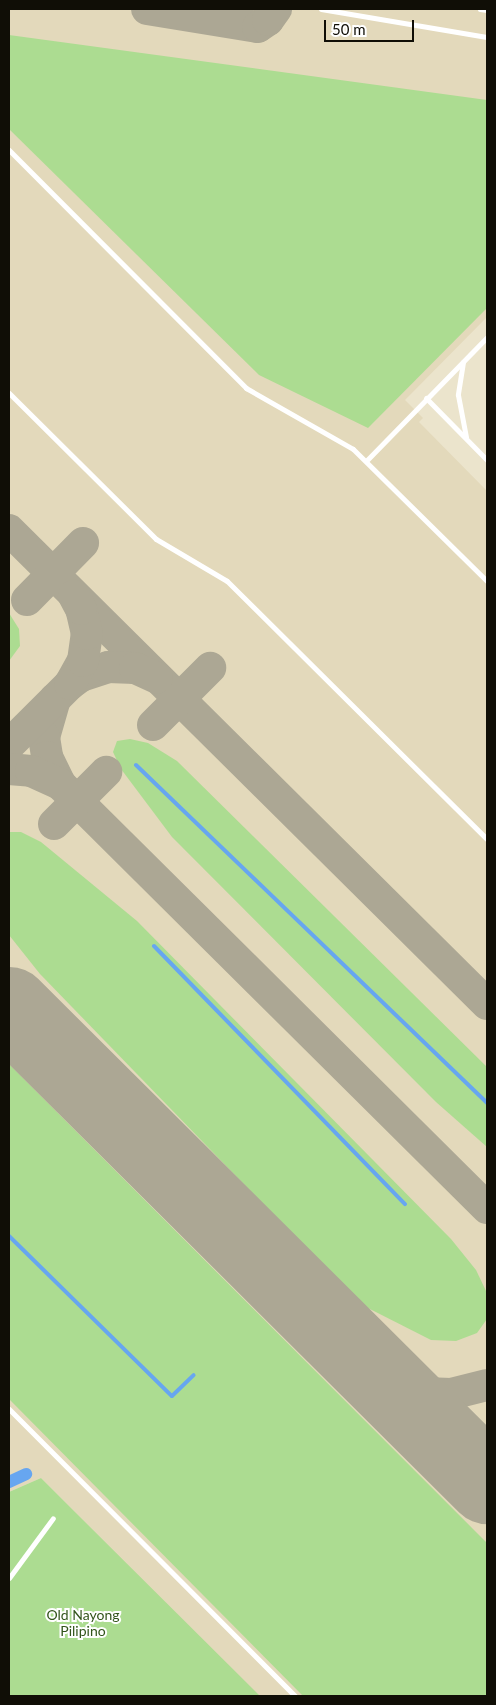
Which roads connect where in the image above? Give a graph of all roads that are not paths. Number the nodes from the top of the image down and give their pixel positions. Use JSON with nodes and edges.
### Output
{"nodes":[{"id":1,"x":321,"y":9,"type":"edge"},
{"id":2,"x":480,"y":9,"type":"edge"},
{"id":3,"x":487,"y":10,"type":"edge"},
{"id":4,"x":487,"y":37,"type":"edge"},
{"id":5,"x":9,"y":150,"type":"edge"},
{"id":6,"x":487,"y":337,"type":"edge"},
{"id":7,"x":464,"y":360,"type":"junction"},
{"id":8,"x":9,"y":393,"type":"edge"},
{"id":9,"x":426,"y":398,"type":"junction"},
{"id":10,"x":469,"y":442,"type":"junction"},
{"id":11,"x":367,"y":460,"type":"junction"},
{"id":12,"x":487,"y":460,"type":"edge"},
{"id":13,"x":487,"y":581,"type":"edge"},
{"id":14,"x":487,"y":839,"type":"edge"},
{"id":15,"x":9,"y":1408,"type":"edge"},
{"id":16,"x":53,"y":1518,"type":"dead end"},
{"id":17,"x":9,"y":1578,"type":"edge"},
{"id":18,"x":294,"y":1696,"type":"edge"}],
"edges":[{"from":1,"to":4,"type":"lane"},
{"from":2,"to":3,"type":"lane"},
{"from":5,"to":11,"type":"lane"},
{"from":6,"to":7,"type":"lane"},
{"from":7,"to":9,"type":"lane"},
{"from":7,"to":10,"type":"lane"},
{"from":8,"to":14,"type":"lane"},
{"from":9,"to":10,"type":"lane"},
{"from":9,"to":11,"type":"lane"},
{"from":10,"to":12,"type":"lane"},
{"from":11,"to":13,"type":"lane"},
{"from":15,"to":18,"type":"lane"},
{"from":16,"to":17,"type":"lane"}]}
